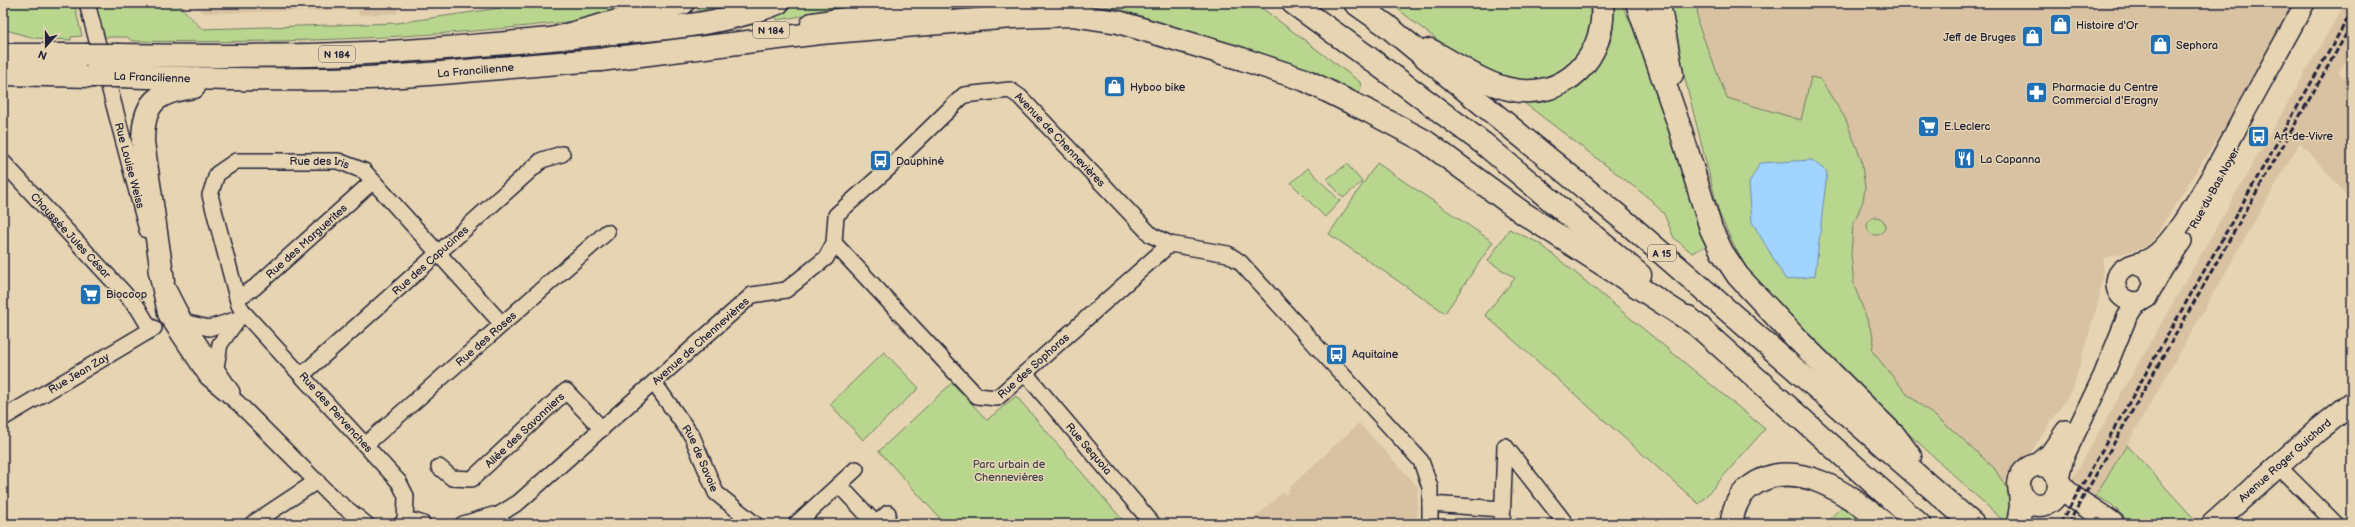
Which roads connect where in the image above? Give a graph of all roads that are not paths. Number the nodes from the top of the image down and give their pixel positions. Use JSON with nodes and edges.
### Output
{"nodes":[{"id":1,"x":87,"y":3,"type":"edge"},
{"id":2,"x":683,"y":3,"type":"edge"},
{"id":3,"x":778,"y":3,"type":"edge"},
{"id":4,"x":943,"y":3,"type":"edge"},
{"id":5,"x":1293,"y":3,"type":"edge"},
{"id":6,"x":1356,"y":3,"type":"edge"},
{"id":7,"x":1602,"y":3,"type":"edge"},
{"id":8,"x":1637,"y":3,"type":"edge"},
{"id":9,"x":1659,"y":3,"type":"edge"},
{"id":10,"x":2305,"y":3,"type":"edge"},
{"id":11,"x":2317,"y":3,"type":"edge"},
{"id":12,"x":1386,"y":25,"type":"junction"},
{"id":13,"x":3,"y":38,"type":"edge"},
{"id":14,"x":555,"y":38,"type":"junction"},
{"id":15,"x":3,"y":55,"type":"edge"},
{"id":16,"x":57,"y":55,"type":"junction"},
{"id":17,"x":600,"y":60,"type":"junction"},
{"id":18,"x":119,"y":66,"type":"junction"},
{"id":19,"x":3,"y":74,"type":"edge"},
{"id":20,"x":242,"y":80,"type":"junction"},
{"id":21,"x":1674,"y":111,"type":"junction"},
{"id":22,"x":562,"y":154,"type":"dead end"},
{"id":23,"x":3,"y":162,"type":"edge"},
{"id":24,"x":373,"y":181,"type":"junction"},
{"id":25,"x":607,"y":232,"type":"dead end"},
{"id":26,"x":834,"y":243,"type":"junction"},
{"id":27,"x":1170,"y":244,"type":"junction"},
{"id":28,"x":438,"y":254,"type":"junction"},
{"id":29,"x":154,"y":259,"type":"junction"},
{"id":30,"x":2134,"y":264,"type":"junction"},
{"id":31,"x":163,"y":280,"type":"junction"},
{"id":32,"x":2118,"y":292,"type":"junction"},
{"id":33,"x":2148,"y":294,"type":"junction"},
{"id":34,"x":237,"y":298,"type":"junction"},
{"id":35,"x":241,"y":316,"type":"junction"},
{"id":36,"x":165,"y":324,"type":"junction"},
{"id":37,"x":502,"y":324,"type":"junction"},
{"id":38,"x":1700,"y":327,"type":"junction"},
{"id":39,"x":181,"y":340,"type":"junction"},
{"id":40,"x":203,"y":348,"type":"junction"},
{"id":41,"x":216,"y":367,"type":"junction"},
{"id":42,"x":1025,"y":373,"type":"junction"},
{"id":43,"x":302,"y":375,"type":"junction"},
{"id":44,"x":654,"y":383,"type":"junction"},
{"id":45,"x":238,"y":403,"type":"junction"},
{"id":46,"x":2352,"y":403,"type":"edge"},
{"id":47,"x":3,"y":418,"type":"edge"},
{"id":48,"x":602,"y":429,"type":"junction"},
{"id":49,"x":365,"y":446,"type":"junction"},
{"id":50,"x":2036,"y":465,"type":"junction"},
{"id":51,"x":439,"y":467,"type":"dead end"},
{"id":52,"x":2279,"y":467,"type":"junction"},
{"id":53,"x":856,"y":468,"type":"dead end"},
{"id":54,"x":317,"y":481,"type":"junction"},
{"id":55,"x":2059,"y":481,"type":"junction"},
{"id":56,"x":839,"y":484,"type":"junction"},
{"id":57,"x":1932,"y":488,"type":"junction"},
{"id":58,"x":2020,"y":492,"type":"junction"},
{"id":59,"x":334,"y":498,"type":"junction"},
{"id":60,"x":519,"y":502,"type":"junction"},
{"id":61,"x":1430,"y":504,"type":"junction"},
{"id":62,"x":2047,"y":504,"type":"junction"},
{"id":63,"x":1502,"y":509,"type":"junction"},
{"id":64,"x":888,"y":513,"type":"dead end"},
{"id":65,"x":403,"y":523,"type":"edge"},
{"id":66,"x":2216,"y":523,"type":"edge"},
{"id":67,"x":252,"y":524,"type":"edge"},
{"id":68,"x":351,"y":524,"type":"edge"},
{"id":69,"x":366,"y":524,"type":"edge"},
{"id":70,"x":423,"y":524,"type":"edge"},
{"id":71,"x":463,"y":524,"type":"edge"},
{"id":72,"x":484,"y":524,"type":"edge"},
{"id":73,"x":755,"y":524,"type":"edge"},
{"id":74,"x":796,"y":524,"type":"edge"},
{"id":75,"x":876,"y":524,"type":"edge"},
{"id":76,"x":1153,"y":524,"type":"edge"},
{"id":77,"x":1430,"y":524,"type":"edge"},
{"id":78,"x":1502,"y":524,"type":"edge"},
{"id":79,"x":1566,"y":524,"type":"edge"},
{"id":80,"x":1732,"y":524,"type":"edge"},
{"id":81,"x":1885,"y":524,"type":"edge"},
{"id":82,"x":1919,"y":524,"type":"edge"},
{"id":83,"x":1973,"y":524,"type":"edge"},
{"id":84,"x":2018,"y":524,"type":"edge"},
{"id":85,"x":2028,"y":524,"type":"edge"},
{"id":86,"x":2098,"y":524,"type":"edge"},
{"id":87,"x":2113,"y":524,"type":"edge"},
{"id":88,"x":2336,"y":524,"type":"edge"}],
"edges":[{"from":1,"to":29,"type":"street","name":"Rue Louise Weiss"},
{"from":2,"to":14,"type":"main road"},
{"from":3,"to":14,"type":"main road","name":"La Francilienne","number":"N 184"},
{"from":4,"to":17,"type":"main road","name":"La Francilienne","number":"N 184"},
{"from":5,"to":38,"type":"main road","number":"A 15"},
{"from":6,"to":12,"type":"main road","number":"A 15"},
{"from":7,"to":12,"type":"main road"},
{"from":8,"to":21,"type":"main road"},
{"from":9,"to":21,"type":"main road"},
{"from":10,"to":30,"type":"street","name":"Rue du Bas Noyer"},
{"from":11,"to":33,"type":"street","name":"Rue du Bas Noyer"},
{"from":12,"to":57,"type":"main road","number":"A 15"},
{"from":13,"to":16,"type":"main road"},
{"from":14,"to":18,"type":"main road","name":"La Francilienne","number":"N 184"},
{"from":15,"to":16,"type":"main road","name":"La Francilienne","number":"N 184"},
{"from":16,"to":18,"type":"main road","name":"La Francilienne","number":"N 184","bridge":true},
{"from":17,"to":20,"type":"main road","name":"La Francilienne","number":"N 184"},
{"from":17,"to":38,"type":"main road"},
{"from":18,"to":19,"type":"main road","name":"La Francilienne","number":"N 184","bridge":true},
{"from":18,"to":20,"type":"main road","name":"La Francilienne","number":"N 184"},
{"from":20,"to":31,"type":"main road"},
{"from":21,"to":57,"type":"main road"},
{"from":22,"to":28,"type":"street","name":"Rue des Capucines"},
{"from":23,"to":36,"type":"street","name":"Chaussée Jules César"},
{"from":24,"to":28,"type":"street","name":"Rue des Iris"},
{"from":24,"to":34,"type":"street","name":"Rue des Marguerites"},
{"from":24,"to":34,"type":"street","name":"Rue des Iris"},
{"from":25,"to":37,"type":"street","name":"Rue des Roses"},
{"from":26,"to":27,"type":"street","name":"Avenue de Chennevières"},
{"from":26,"to":42,"type":"street","name":"Rue des Sophoras"},
{"from":26,"to":44,"type":"street","name":"Avenue de Chennevières"},
{"from":27,"to":42,"type":"street","name":"Rue des Sophoras"},
{"from":27,"to":61,"type":"street","name":"Avenue de Chennevières"},
{"from":28,"to":37,"type":"street","name":"Rue des Iris"},
{"from":28,"to":43,"type":"street","name":"Rue des Capucines"},
{"from":29,"to":31,"type":"street","name":"Chaussée Jules César"},
{"from":29,"to":36,"type":"street","name":"Rue Louise Weiss"},
{"from":30,"to":32,"type":"street"},
{"from":30,"to":33,"type":"street"},
{"from":31,"to":36,"type":"street","name":"Chaussée Jules César"},
{"from":32,"to":33,"type":"street"},
{"from":32,"to":50,"type":"street"},
{"from":33,"to":55,"type":"street","name":"Rue du Bas Noyer"},
{"from":34,"to":35,"type":"street","name":"Rue des Iris"},
{"from":35,"to":36,"type":"street"},
{"from":35,"to":41,"type":"street"},
{"from":35,"to":43,"type":"street","name":"Rue des Pervenches"},
{"from":36,"to":39,"type":"street","name":"Chaussée Jules César"},
{"from":36,"to":40,"type":"street","name":"Chaussée Jules César"},
{"from":36,"to":47,"type":"street","name":"Rue Jean Zay"},
{"from":37,"to":49,"type":"street","name":"Rue des Roses"},
{"from":38,"to":82,"type":"main road","number":"A 15"},
{"from":39,"to":40,"type":"street"},
{"from":39,"to":45,"type":"street","name":"Chaussée Jules César"},
{"from":40,"to":41,"type":"street","name":"Chaussée Jules César"},
{"from":41,"to":45,"type":"street","name":"Chaussée Jules César"},
{"from":42,"to":76,"type":"street","name":"Rue Sequoia"},
{"from":43,"to":49,"type":"street","name":"Rue des Pervenches"},
{"from":44,"to":48,"type":"street","name":"Avenue de Chennevières"},
{"from":44,"to":73,"type":"street","name":"Rue de Savoie"},
{"from":45,"to":54,"type":"street","name":"Chaussée Jules César"},
{"from":46,"to":52,"type":"main road","name":"Avenue Roger Guichard"},
{"from":48,"to":51,"type":"street","name":"Allée des Savonniers"},
{"from":48,"to":60,"type":"street","name":"Avenue de Chennevières"},
{"from":49,"to":65,"type":"street","name":"Rue des Pervenches"},
{"from":50,"to":55,"type":"main road"},
{"from":50,"to":58,"type":"main road"},
{"from":52,"to":66,"type":"main road","name":"Avenue Roger Guichard"},
{"from":52,"to":88,"type":"street"},
{"from":53,"to":56,"type":"street"},
{"from":54,"to":59,"type":"street","name":"Chaussée Jules César"},
{"from":54,"to":67,"type":"street"},
{"from":55,"to":62,"type":"main road"},
{"from":55,"to":87,"type":"main road"},
{"from":56,"to":74,"type":"street"},
{"from":56,"to":75,"type":"street"},
{"from":57,"to":83,"type":"main road","number":"A 15"},
{"from":58,"to":62,"type":"main road"},
{"from":58,"to":84,"type":"main road"},
{"from":59,"to":68,"type":"street","name":"Chaussée Jules César"},
{"from":59,"to":69,"type":"street","name":"Chaussée Jules César"},
{"from":60,"to":71,"type":"street","name":"Avenue de Chennevières"},
{"from":60,"to":72,"type":"street","name":"Avenue de Chennevières"},
{"from":61,"to":63,"type":"street"},
{"from":61,"to":77,"type":"street"},
{"from":62,"to":85,"type":"main road"},
{"from":62,"to":86,"type":"main road"},
{"from":63,"to":78,"type":"street"},
{"from":63,"to":79,"type":"street"},
{"from":64,"to":75,"type":"street"},
{"from":65,"to":70,"type":"street"},
{"from":80,"to":81,"type":"main road"}]}
